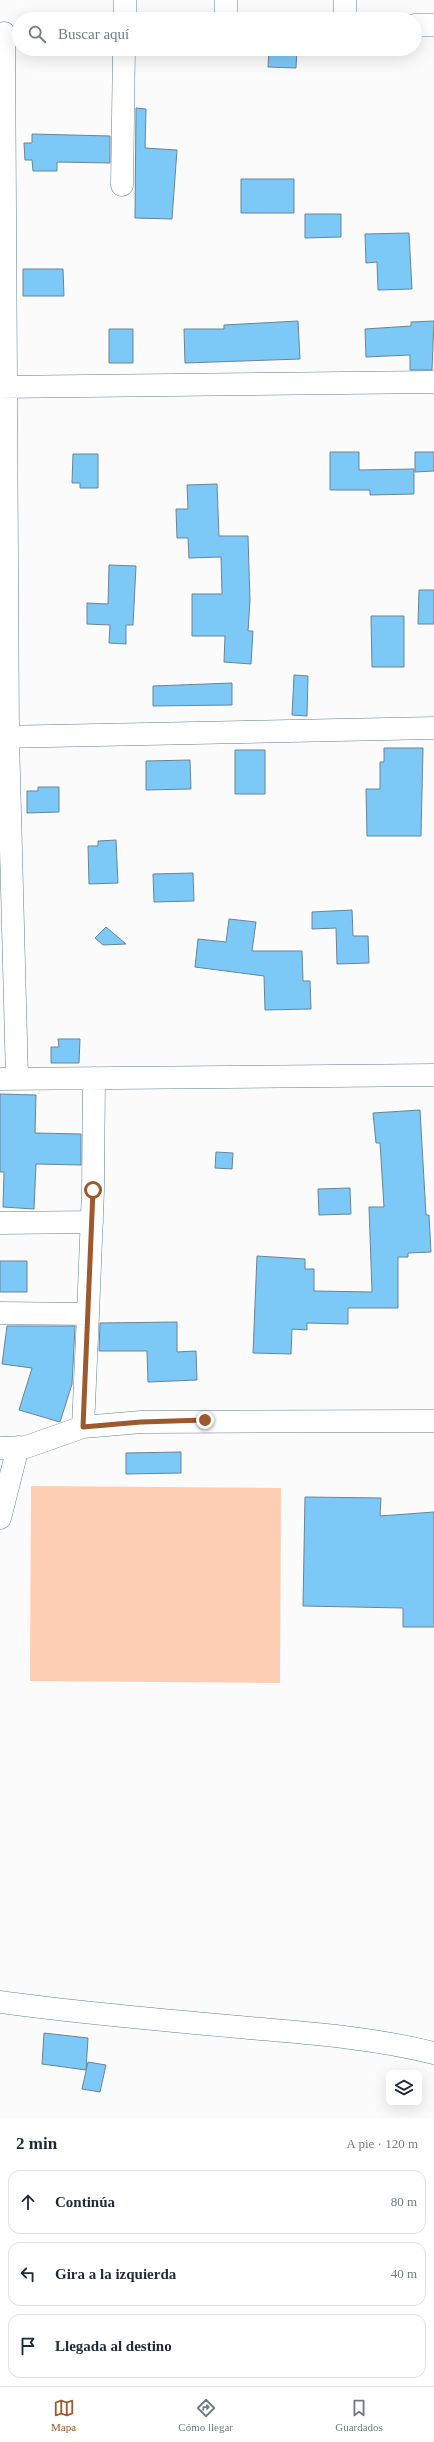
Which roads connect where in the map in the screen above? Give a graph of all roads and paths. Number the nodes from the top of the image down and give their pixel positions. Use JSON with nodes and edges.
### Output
{"nodes":[{"id":1,"x":125,"y":0,"type":"edge"},
{"id":2,"x":226,"y":0,"type":"edge"},
{"id":3,"x":345,"y":0,"type":"edge"},
{"id":4,"x":125,"y":12,"type":"edge"},
{"id":5,"x":226,"y":12,"type":"edge"},
{"id":6,"x":345,"y":12,"type":"edge"},
{"id":7,"x":422,"y":25,"type":"edge"},
{"id":8,"x":434,"y":25,"type":"edge"},
{"id":9,"x":8,"y":34,"type":"edge"},
{"id":10,"x":124,"y":56,"type":"edge"},
{"id":11,"x":122,"y":185,"type":"dead end"},
{"id":12,"x":434,"y":382,"type":"edge"},
{"id":13,"x":3,"y":386,"type":"edge"},
{"id":14,"x":434,"y":728,"type":"edge"},
{"id":15,"x":4,"y":737,"type":"edge"},
{"id":16,"x":434,"y":1075,"type":"edge"},
{"id":17,"x":94,"y":1078,"type":"junction"},
{"id":18,"x":9,"y":1079,"type":"edge"},
{"id":19,"x":0,"y":1222,"type":"edge"},
{"id":20,"x":92,"y":1222,"type":"junction"},
{"id":21,"x":0,"y":1313,"type":"edge"},
{"id":22,"x":88,"y":1314,"type":"junction"},
{"id":23,"x":434,"y":1421,"type":"edge"},
{"id":24,"x":83,"y":1427,"type":"junction"},
{"id":25,"x":9,"y":1448,"type":"edge"},
{"id":26,"x":0,"y":1518,"type":"edge"},
{"id":27,"x":0,"y":2002,"type":"edge"},
{"id":28,"x":434,"y":2054,"type":"edge"}],
"edges":[{"from":1,"to":4,"type":"street"},
{"from":2,"to":5,"type":"street"},
{"from":3,"to":6,"type":"street"},
{"from":7,"to":8,"type":"street"},
{"from":9,"to":13,"type":"street"},
{"from":10,"to":11,"type":"street"},
{"from":12,"to":13,"type":"street"},
{"from":13,"to":15,"type":"street"},
{"from":14,"to":15,"type":"street"},
{"from":15,"to":18,"type":"street"},
{"from":16,"to":17,"type":"street"},
{"from":17,"to":18,"type":"street"},
{"from":17,"to":20,"type":"street"},
{"from":19,"to":20,"type":"street"},
{"from":20,"to":22,"type":"street"},
{"from":21,"to":22,"type":"street"},
{"from":22,"to":24,"type":"street"},
{"from":23,"to":24,"type":"street"},
{"from":24,"to":25,"type":"street"},
{"from":25,"to":26,"type":"street"},
{"from":27,"to":28,"type":"street"}]}
